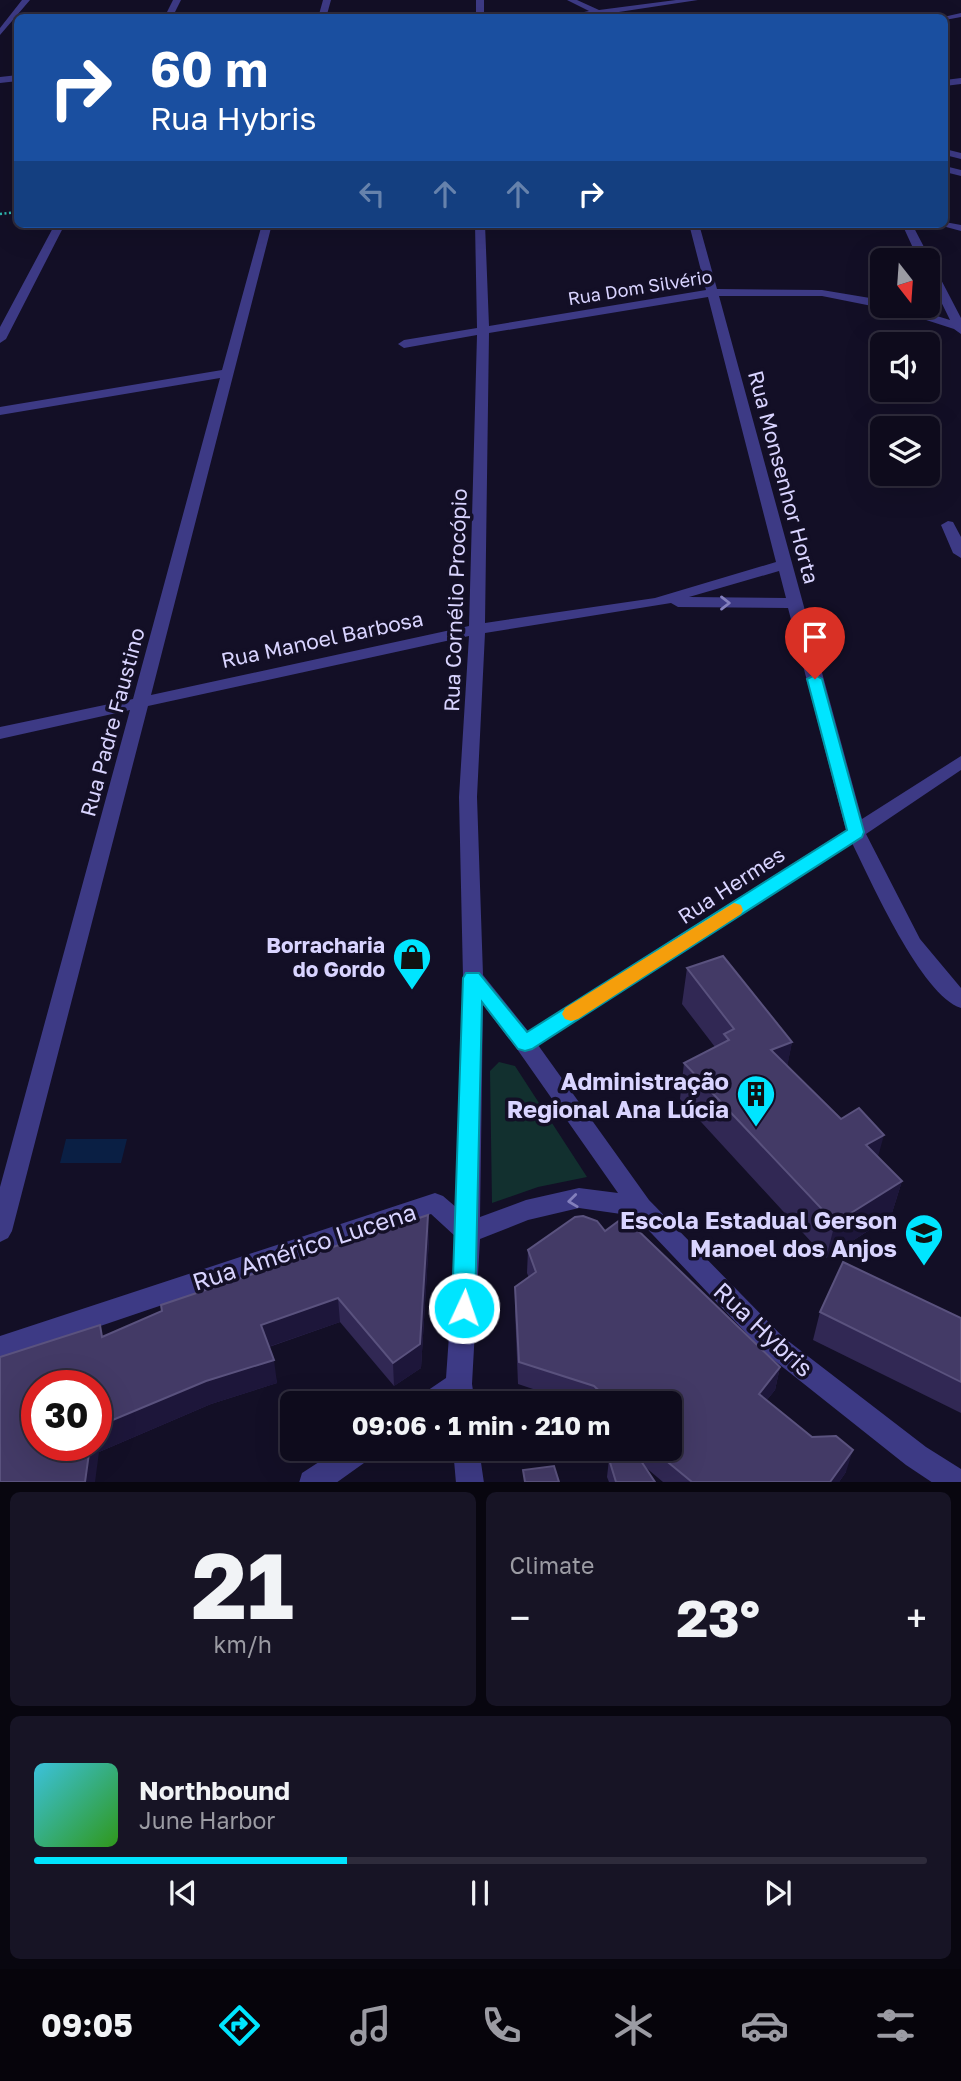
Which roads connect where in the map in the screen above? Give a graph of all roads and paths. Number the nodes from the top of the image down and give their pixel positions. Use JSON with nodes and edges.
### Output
{"nodes":[{"id":1,"x":26,"y":0,"type":"edge"},
{"id":2,"x":571,"y":0,"type":"edge"},
{"id":3,"x":694,"y":0,"type":"edge"},
{"id":4,"x":598,"y":13,"type":"junction"},
{"id":5,"x":15,"y":14,"type":"edge"},
{"id":6,"x":590,"y":14,"type":"edge"},
{"id":7,"x":14,"y":15,"type":"edge"},
{"id":8,"x":0,"y":33,"type":"edge"},
{"id":9,"x":58,"y":228,"type":"edge"},
{"id":10,"x":266,"y":228,"type":"edge"},
{"id":11,"x":480,"y":228,"type":"edge"},
{"id":12,"x":695,"y":228,"type":"edge"},
{"id":13,"x":909,"y":228,"type":"edge"},
{"id":14,"x":919,"y":248,"type":"edge"},
{"id":15,"x":940,"y":289,"type":"edge"},
{"id":16,"x":714,"y":292,"type":"junction"},
{"id":17,"x":870,"y":302,"type":"edge"},
{"id":18,"x":930,"y":318,"type":"edge"},
{"id":19,"x":960,"y":327,"type":"edge"},
{"id":20,"x":482,"y":331,"type":"junction"},
{"id":21,"x":0,"y":338,"type":"edge"},
{"id":22,"x":404,"y":344,"type":"dead end"},
{"id":23,"x":228,"y":373,"type":"junction"},
{"id":24,"x":0,"y":411,"type":"edge"},
{"id":25,"x":948,"y":525,"type":"dead end"},
{"id":26,"x":961,"y":553,"type":"edge"},
{"id":27,"x":785,"y":564,"type":"junction"},
{"id":28,"x":657,"y":602,"type":"junction"},
{"id":29,"x":794,"y":603,"type":"junction"},
{"id":30,"x":477,"y":629,"type":"junction"},
{"id":31,"x":141,"y":700,"type":"junction"},
{"id":32,"x":0,"y":733,"type":"edge"},
{"id":33,"x":961,"y":762,"type":"edge"},
{"id":34,"x":856,"y":832,"type":"junction"},
{"id":35,"x":473,"y":978,"type":"junction"},
{"id":36,"x":961,"y":1000,"type":"edge"},
{"id":37,"x":525,"y":1043,"type":"junction"},
{"id":38,"x":641,"y":1207,"type":"junction"},
{"id":39,"x":0,"y":1231,"type":"edge"},
{"id":40,"x":468,"y":1233,"type":"junction"},
{"id":41,"x":0,"y":1348,"type":"edge"},
{"id":42,"x":460,"y":1391,"type":"edge"},
{"id":43,"x":344,"y":1461,"type":"edge"},
{"id":44,"x":467,"y":1461,"type":"edge"},
{"id":45,"x":312,"y":1482,"type":"edge"},
{"id":46,"x":470,"y":1482,"type":"edge"},
{"id":47,"x":958,"y":1482,"type":"edge"}],
"edges":[{"from":1,"to":5,"type":"street"},
{"from":2,"to":4,"type":"street"},
{"from":3,"to":4,"type":"street"},
{"from":4,"to":6,"type":"street"},
{"from":7,"to":8,"type":"street"},
{"from":9,"to":21,"type":"street"},
{"from":10,"to":23,"type":"street","name":"Rua Padre Faustino"},
{"from":11,"to":20,"type":"street","name":"Rua Cornélio Procópio"},
{"from":12,"to":16,"type":"street","name":"Rua Monsenhor Horta"},
{"from":13,"to":14,"type":"street"},
{"from":15,"to":19,"type":"street"},
{"from":16,"to":17,"type":"street","name":"Rua Dom Silvério"},
{"from":16,"to":20,"type":"street","name":"Rua Dom Silvério"},
{"from":16,"to":27,"type":"street","name":"Rua Monsenhor Horta"},
{"from":18,"to":19,"type":"street"},
{"from":20,"to":22,"type":"street","name":"Rua Dom Silvério"},
{"from":20,"to":30,"type":"street","name":"Rua Cornélio Procópio"},
{"from":23,"to":24,"type":"street"},
{"from":23,"to":31,"type":"street","name":"Rua Padre Faustino"},
{"from":25,"to":26,"type":"street"},
{"from":27,"to":28,"type":"street","name":"Rua Manoel Barbosa"},
{"from":27,"to":29,"type":"street","name":"Rua Monsenhor Horta"},
{"from":28,"to":29,"type":"street","name":"Rua Manoel Barbosa","one_way":true},
{"from":28,"to":30,"type":"street","name":"Rua Manoel Barbosa"},
{"from":29,"to":34,"type":"street","name":"Rua Monsenhor Horta"},
{"from":30,"to":31,"type":"street","name":"Rua Manoel Barbosa"},
{"from":30,"to":35,"type":"street","name":"Rua Cornélio Procópio"},
{"from":31,"to":32,"type":"street","name":"Rua Manoel Barbosa"},
{"from":31,"to":39,"type":"street","name":"Rua Padre Faustino"},
{"from":33,"to":34,"type":"street","name":"Rua Hermes"},
{"from":34,"to":36,"type":"street","name":"Rua Monsenhor Horta"},
{"from":34,"to":37,"type":"street","name":"Rua Hermes"},
{"from":35,"to":37,"type":"street","name":"Rua Hybris"},
{"from":35,"to":40,"type":"street","name":"Rua Cornélio Procópio"},
{"from":37,"to":38,"type":"street","name":"Rua Hybris"},
{"from":38,"to":40,"type":"street","one_way":true},
{"from":38,"to":47,"type":"street","name":"Rua Hybris"},
{"from":40,"to":41,"type":"street","name":"Rua Américo Lucena"},
{"from":40,"to":42,"type":"street","name":"Rua Cornélio Procópio"},
{"from":43,"to":45,"type":"street"},
{"from":44,"to":46,"type":"street"}]}
